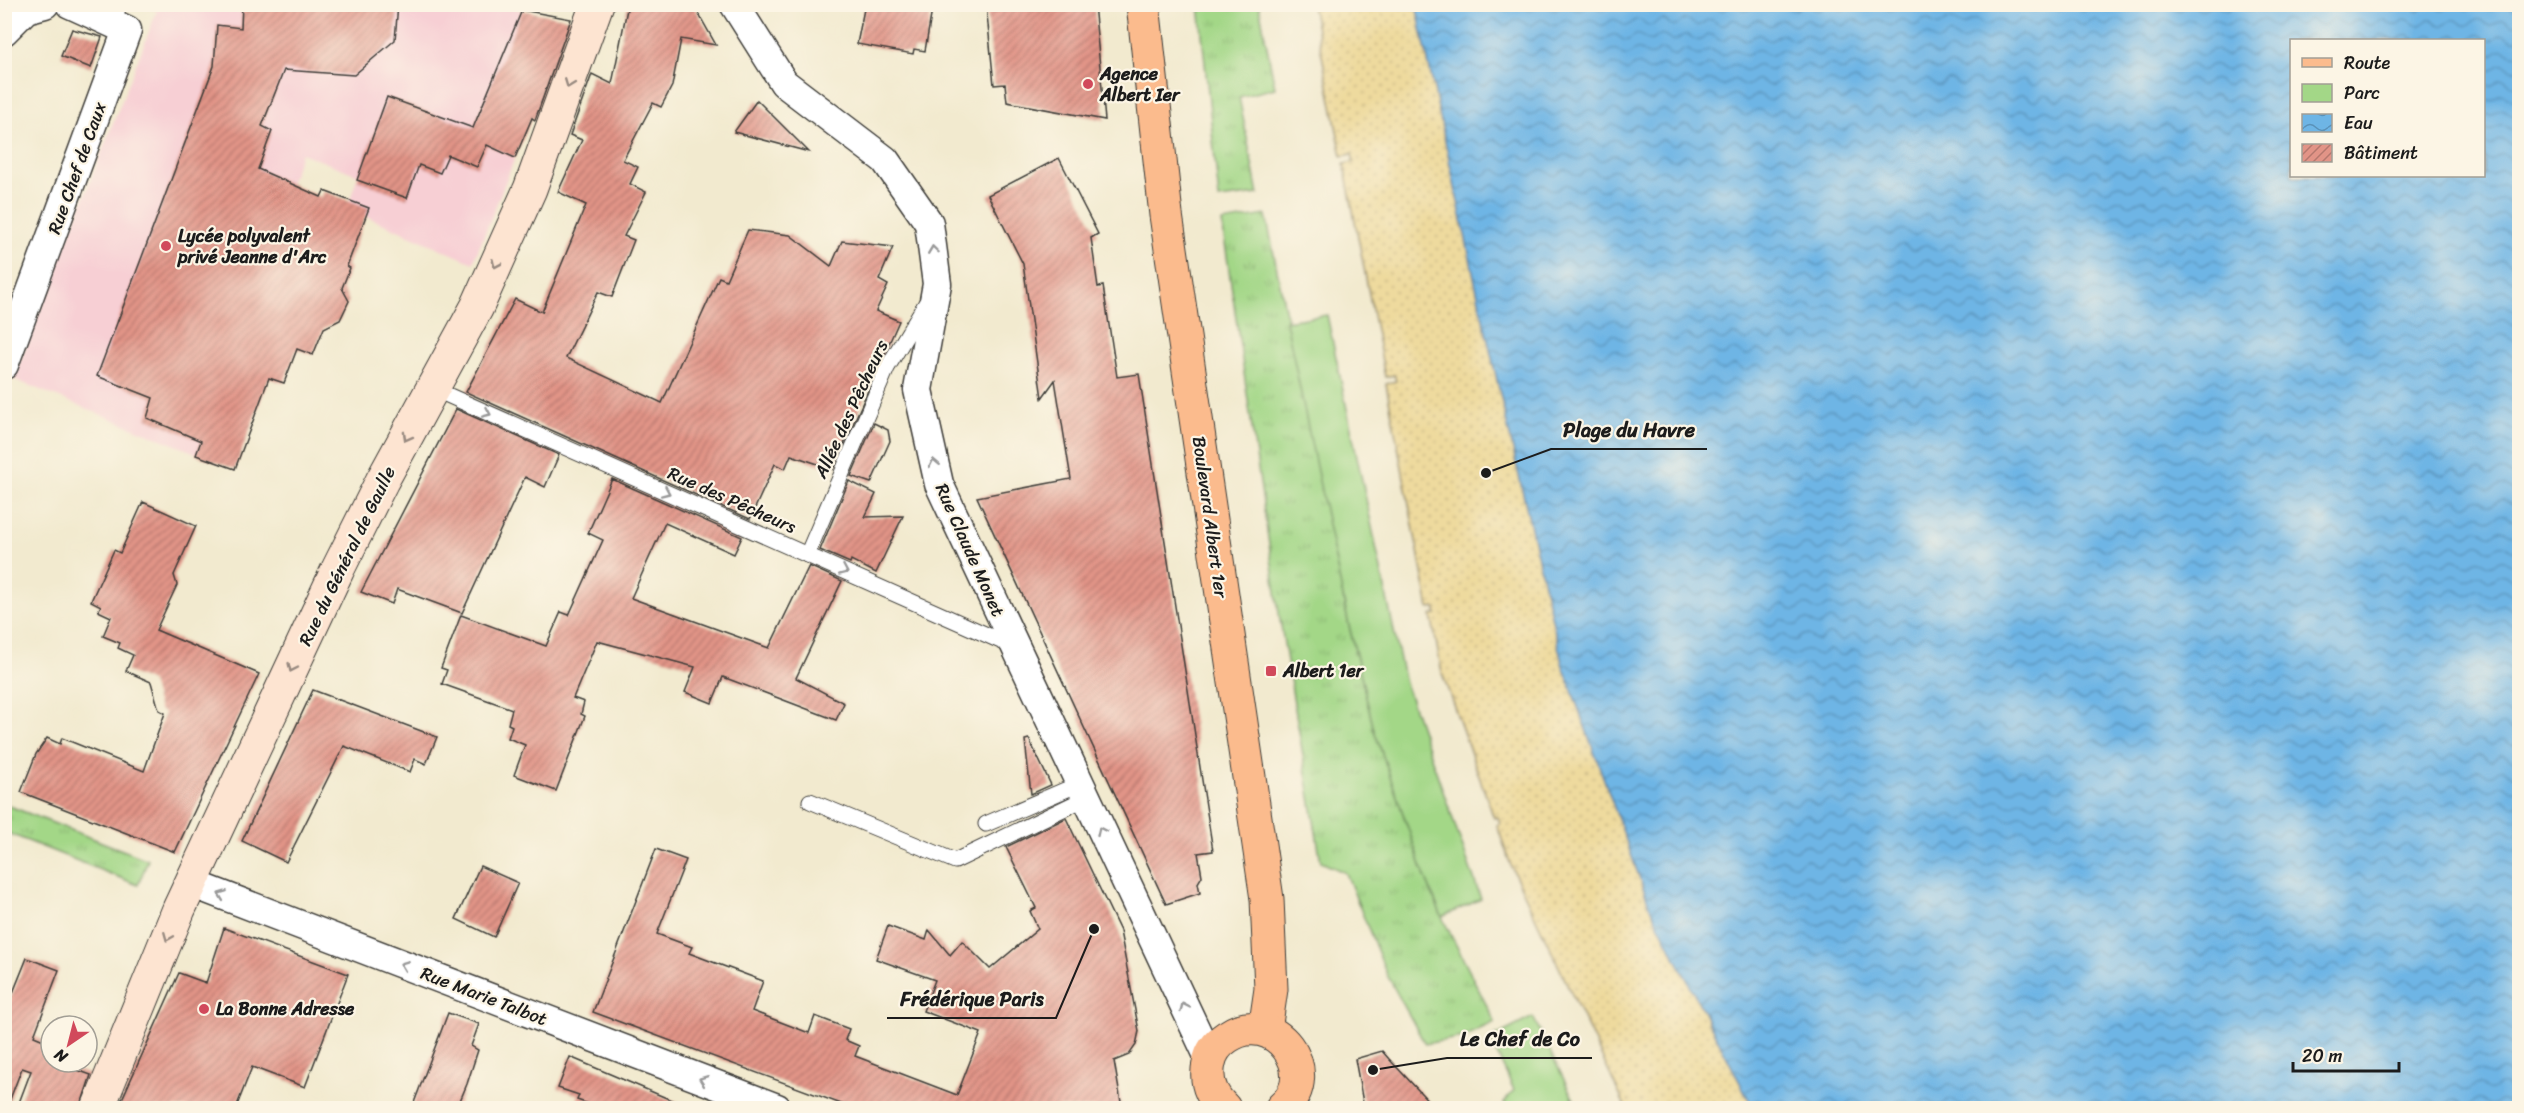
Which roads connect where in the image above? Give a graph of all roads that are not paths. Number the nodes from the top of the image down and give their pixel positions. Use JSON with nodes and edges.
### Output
{"nodes":[{"id":1,"x":45,"y":4,"type":"edge"},
{"id":2,"x":70,"y":4,"type":"edge"},
{"id":3,"x":597,"y":4,"type":"edge"},
{"id":4,"x":734,"y":4,"type":"edge"},
{"id":5,"x":1143,"y":4,"type":"edge"},
{"id":6,"x":117,"y":14,"type":"edge"},
{"id":7,"x":4,"y":31,"type":"edge"},
{"id":8,"x":937,"y":284,"type":"junction"},
{"id":9,"x":4,"y":365,"type":"edge"},
{"id":10,"x":434,"y":389,"type":"junction"},
{"id":11,"x":807,"y":555,"type":"junction"},
{"id":12,"x":1014,"y":647,"type":"junction"},
{"id":13,"x":1082,"y":791,"type":"junction"},
{"id":14,"x":810,"y":801,"type":"dead end"},
{"id":15,"x":986,"y":824,"type":"dead end"},
{"id":16,"x":191,"y":883,"type":"junction"},
{"id":17,"x":1265,"y":1030,"type":"junction"},
{"id":18,"x":1210,"y":1060,"type":"junction"},
{"id":19,"x":1215,"y":1106,"type":"edge"},
{"id":20,"x":98,"y":1108,"type":"edge"},
{"id":21,"x":777,"y":1108,"type":"edge"},
{"id":22,"x":1282,"y":1108,"type":"edge"}],
"edges":[{"from":1,"to":7,"type":"street"},
{"from":2,"to":6,"type":"street","name":"Rue Chef de Caux"},
{"from":3,"to":10,"type":"main road","name":"Rue du Général de Gaulle","one_way":true},
{"from":8,"to":4,"type":"street","name":"Rue Claude Monet","one_way":true},
{"from":5,"to":17,"type":"main road","name":"Boulevard Albert 1er"},
{"from":6,"to":9,"type":"street","name":"Rue Chef de Caux"},
{"from":8,"to":11,"type":"lane","name":"Allée des Pêcheurs"},
{"from":12,"to":8,"type":"street","name":"Rue Claude Monet","one_way":true},
{"from":10,"to":11,"type":"lane","name":"Rue des Pêcheurs","one_way":true},
{"from":10,"to":16,"type":"main road","name":"Rue du Général de Gaulle","one_way":true},
{"from":11,"to":12,"type":"lane","name":"Rue des Pêcheurs","one_way":true},
{"from":12,"to":13,"type":"street","name":"Rue Claude Monet"},
{"from":13,"to":14,"type":"lane"},
{"from":13,"to":15,"type":"lane"},
{"from":18,"to":13,"type":"street","name":"Rue Claude Monet","one_way":true},
{"from":16,"to":20,"type":"main road","name":"Rue du Général de Gaulle","one_way":true},
{"from":21,"to":16,"type":"street","name":"Rue Marie Talbot","one_way":true},
{"from":17,"to":18,"type":"main road"},
{"from":17,"to":22,"type":"main road"},
{"from":18,"to":19,"type":"main road"}]}
